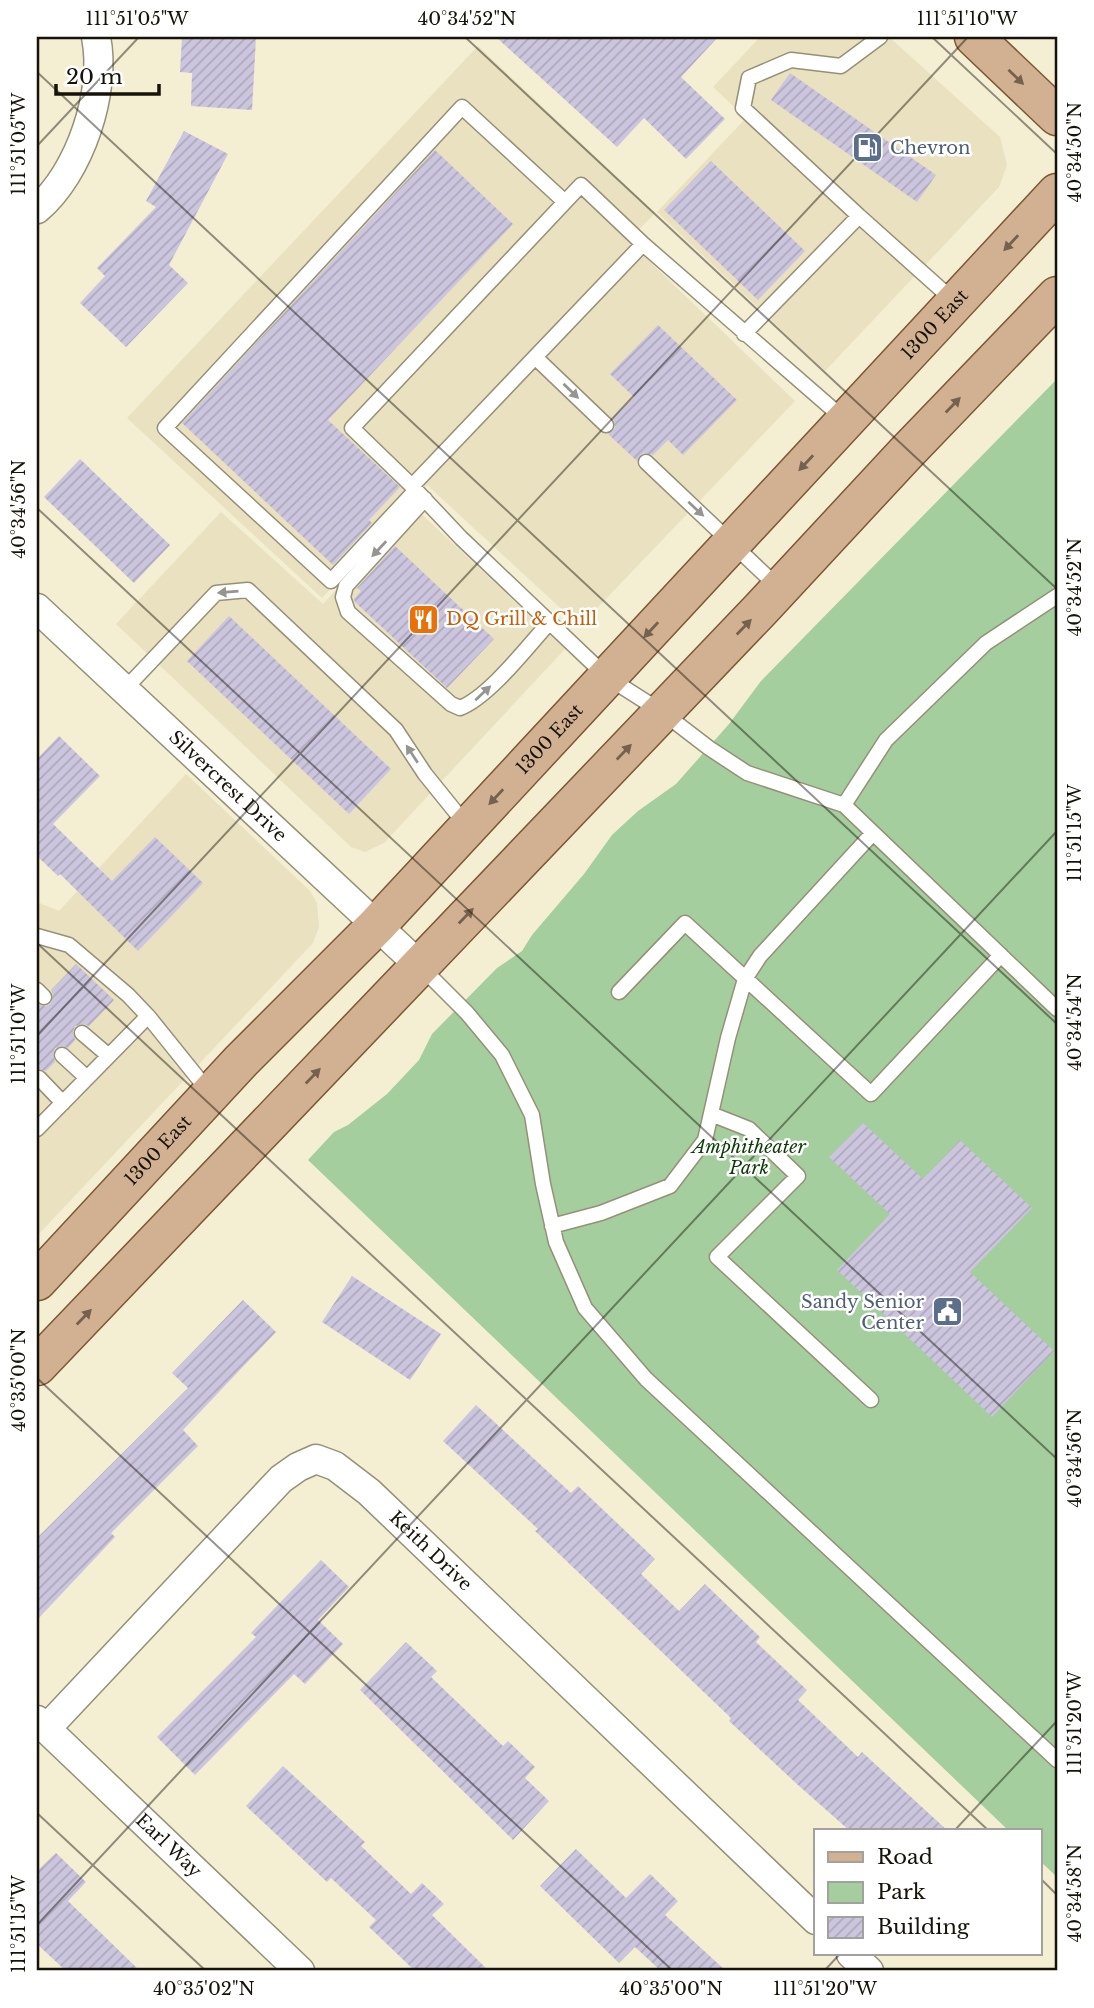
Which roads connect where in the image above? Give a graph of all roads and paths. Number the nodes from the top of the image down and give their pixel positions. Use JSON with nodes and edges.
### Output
{"nodes":[{"id":1,"x":96,"y":37,"type":"edge"},
{"id":2,"x":880,"y":37,"type":"edge"},
{"id":3,"x":974,"y":37,"type":"edge"},
{"id":4,"x":1057,"y":116,"type":"edge"},
{"id":5,"x":1057,"y":193,"type":"edge"},
{"id":6,"x":565,"y":202,"type":"junction"},
{"id":7,"x":37,"y":209,"type":"edge"},
{"id":8,"x":859,"y":216,"type":"junction"},
{"id":9,"x":643,"y":244,"type":"junction"},
{"id":10,"x":1057,"y":296,"type":"edge"},
{"id":11,"x":956,"y":302,"type":"junction"},
{"id":12,"x":744,"y":334,"type":"junction"},
{"id":13,"x":535,"y":357,"type":"junction"},
{"id":14,"x":846,"y":420,"type":"junction"},
{"id":15,"x":606,"y":425,"type":"dead end"},
{"id":16,"x":646,"y":463,"type":"dead end"},
{"id":17,"x":418,"y":492,"type":"junction"},
{"id":18,"x":732,"y":543,"type":"junction"},
{"id":19,"x":780,"y":589,"type":"junction"},
{"id":20,"x":1057,"y":596,"type":"edge"},
{"id":21,"x":37,"y":608,"type":"edge"},
{"id":22,"x":549,"y":624,"type":"junction"},
{"id":23,"x":607,"y":677,"type":"junction"},
{"id":24,"x":124,"y":690,"type":"junction"},
{"id":25,"x":662,"y":712,"type":"junction"},
{"id":26,"x":844,"y":805,"type":"junction"},
{"id":27,"x":468,"y":827,"type":"junction"},
{"id":28,"x":873,"y":833,"type":"junction"},
{"id":29,"x":377,"y":925,"type":"junction"},
{"id":30,"x":37,"y":936,"type":"edge"},
{"id":31,"x":1000,"y":955,"type":"junction"},
{"id":32,"x":419,"y":965,"type":"junction"},
{"id":33,"x":745,"y":979,"type":"junction"},
{"id":34,"x":619,"y":992,"type":"dead end"},
{"id":35,"x":1057,"y":1009,"type":"edge"},
{"id":36,"x":148,"y":1016,"type":"junction"},
{"id":37,"x":82,"y":1033,"type":"dead end"},
{"id":38,"x":62,"y":1055,"type":"dead end"},
{"id":39,"x":109,"y":1056,"type":"junction"},
{"id":40,"x":39,"y":1078,"type":"dead end"},
{"id":41,"x":87,"y":1078,"type":"junction"},
{"id":42,"x":211,"y":1094,"type":"junction"},
{"id":43,"x":63,"y":1103,"type":"junction"},
{"id":44,"x":711,"y":1114,"type":"junction"},
{"id":45,"x":39,"y":1124,"type":"edge"},
{"id":46,"x":552,"y":1226,"type":"junction"},
{"id":47,"x":37,"y":1281,"type":"edge"},
{"id":48,"x":37,"y":1366,"type":"edge"},
{"id":49,"x":872,"y":1400,"type":"dead end"},
{"id":50,"x":41,"y":1724,"type":"edge"},
{"id":51,"x":1057,"y":1760,"type":"edge"},
{"id":52,"x":814,"y":1918,"type":"edge"},
{"id":53,"x":851,"y":1955,"type":"edge"},
{"id":54,"x":300,"y":1971,"type":"edge"},
{"id":55,"x":869,"y":1971,"type":"edge"}],
"edges":[{"from":1,"to":7,"type":"street"},
{"from":2,"to":8,"type":"lane"},
{"from":3,"to":4,"type":"main road","one_way":true},
{"from":5,"to":11,"type":"main road","name":"1300 East","one_way":true},
{"from":6,"to":9,"type":"lane"},
{"from":6,"to":17,"type":"lane"},
{"from":6,"to":17,"type":"lane"},
{"from":8,"to":11,"type":"lane"},
{"from":8,"to":12,"type":"lane"},
{"from":9,"to":12,"type":"lane"},
{"from":9,"to":13,"type":"lane"},
{"from":19,"to":10,"type":"main road","one_way":true},
{"from":11,"to":14,"type":"main road","name":"1300 East"},
{"from":12,"to":14,"type":"lane"},
{"from":13,"to":15,"type":"lane","one_way":true},
{"from":13,"to":17,"type":"lane"},
{"from":14,"to":18,"type":"main road","name":"1300 East","one_way":true},
{"from":16,"to":18,"type":"lane","one_way":true},
{"from":17,"to":22,"type":"lane"},
{"from":17,"to":22,"type":"lane","one_way":true},
{"from":18,"to":19,"type":"lane"},
{"from":18,"to":23,"type":"main road","name":"1300 East","one_way":true},
{"from":25,"to":19,"type":"main road","one_way":true},
{"from":20,"to":26,"type":"lane"},
{"from":21,"to":24,"type":"street","name":"Silvercrest Drive"},
{"from":22,"to":23,"type":"lane"},
{"from":23,"to":25,"type":"lane"},
{"from":23,"to":27,"type":"main road","name":"1300 East","one_way":true},
{"from":27,"to":24,"type":"lane","one_way":true},
{"from":24,"to":29,"type":"street","name":"Silvercrest Drive"},
{"from":25,"to":26,"type":"lane"},
{"from":32,"to":25,"type":"main road","one_way":true},
{"from":26,"to":28,"type":"lane"},
{"from":27,"to":29,"type":"main road","name":"1300 East"},
{"from":28,"to":31,"type":"lane"},
{"from":28,"to":33,"type":"lane"},
{"from":29,"to":32,"type":"street","name":"Silvercrest Drive"},
{"from":29,"to":42,"type":"main road","name":"1300 East"},
{"from":30,"to":36,"type":"lane"},
{"from":31,"to":33,"type":"lane"},
{"from":31,"to":35,"type":"lane"},
{"from":32,"to":46,"type":"lane"},
{"from":48,"to":32,"type":"main road","one_way":true},
{"from":33,"to":34,"type":"lane"},
{"from":33,"to":44,"type":"lane"},
{"from":36,"to":39,"type":"lane"},
{"from":36,"to":42,"type":"lane"},
{"from":37,"to":39,"type":"lane"},
{"from":38,"to":41,"type":"lane"},
{"from":39,"to":41,"type":"lane"},
{"from":40,"to":43,"type":"lane"},
{"from":41,"to":43,"type":"lane"},
{"from":42,"to":47,"type":"main road","name":"1300 East"},
{"from":43,"to":45,"type":"lane"},
{"from":44,"to":46,"type":"lane"},
{"from":44,"to":49,"type":"lane"},
{"from":46,"to":51,"type":"lane"},
{"from":50,"to":52,"type":"street","name":"Keith Drive"},
{"from":50,"to":54,"type":"street","name":"Earl Way"},
{"from":53,"to":55,"type":"street"}]}
